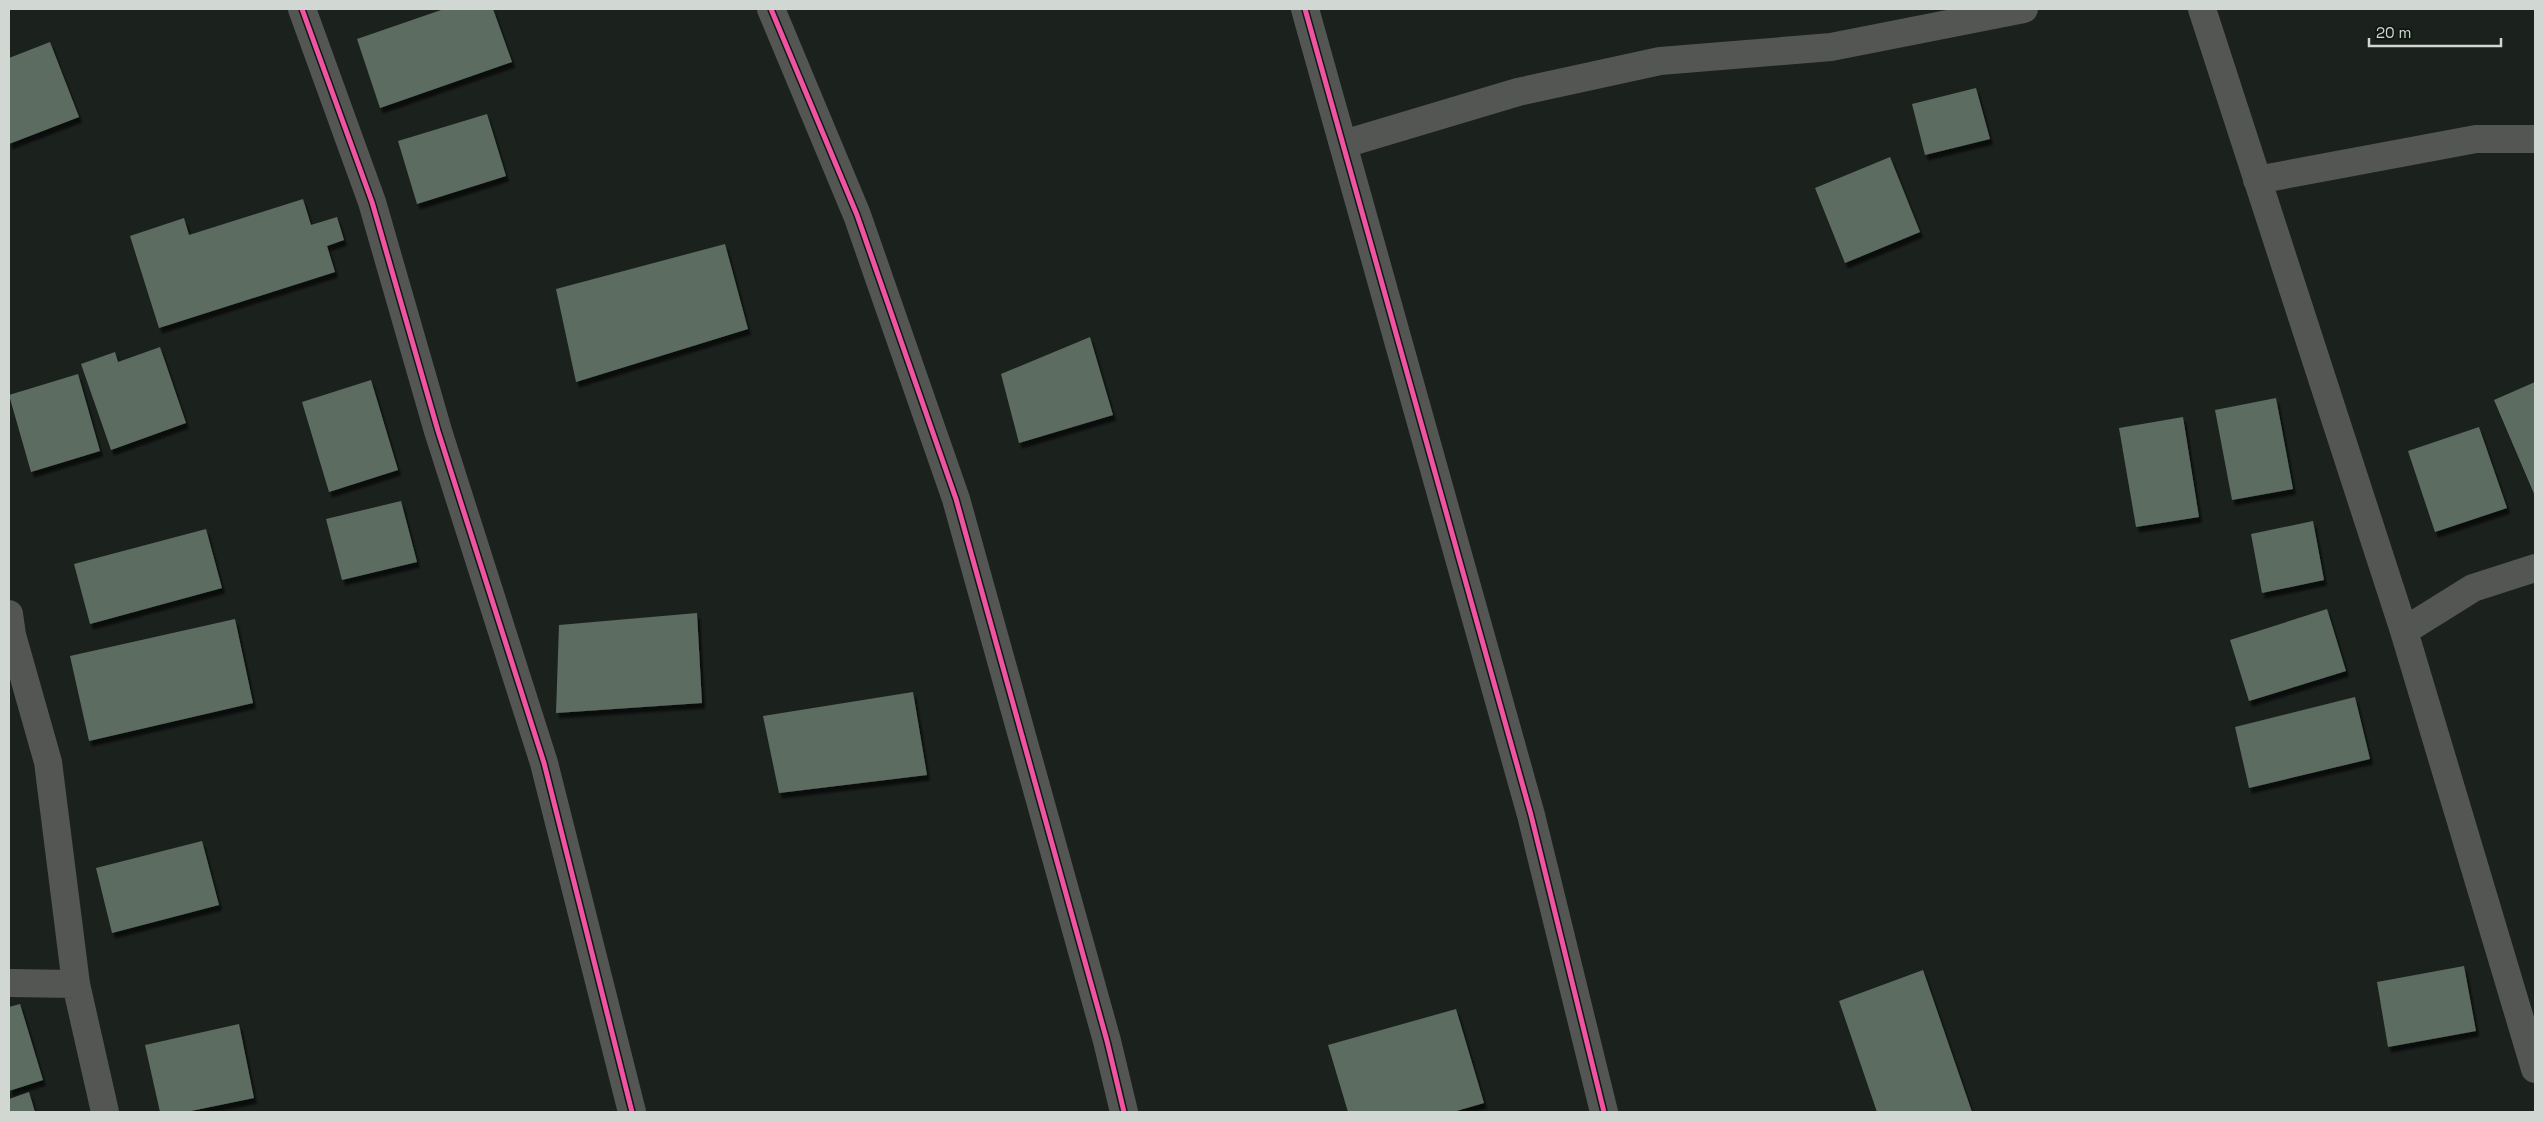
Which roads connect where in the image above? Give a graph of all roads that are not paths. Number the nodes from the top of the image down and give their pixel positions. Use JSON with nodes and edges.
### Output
{"nodes":[{"id":1,"x":302,"y":9,"type":"edge"},
{"id":2,"x":771,"y":9,"type":"edge"},
{"id":3,"x":1305,"y":9,"type":"edge"},
{"id":4,"x":2024,"y":9,"type":"edge"},
{"id":5,"x":2202,"y":9,"type":"edge"},
{"id":6,"x":2535,"y":139,"type":"edge"},
{"id":7,"x":1344,"y":144,"type":"junction"},
{"id":8,"x":2258,"y":180,"type":"junction"},
{"id":9,"x":2535,"y":568,"type":"edge"},
{"id":10,"x":9,"y":614,"type":"edge"},
{"id":11,"x":2404,"y":631,"type":"junction"},
{"id":12,"x":9,"y":983,"type":"edge"},
{"id":13,"x":76,"y":984,"type":"junction"},
{"id":14,"x":2535,"y":1070,"type":"edge"},
{"id":15,"x":105,"y":1112,"type":"edge"},
{"id":16,"x":632,"y":1112,"type":"edge"},
{"id":17,"x":1124,"y":1112,"type":"edge"},
{"id":18,"x":1604,"y":1112,"type":"edge"}],
"edges":[{"from":1,"to":16,"type":"street"},
{"from":2,"to":17,"type":"street"},
{"from":3,"to":7,"type":"street"},
{"from":4,"to":7,"type":"street"},
{"from":5,"to":8,"type":"street"},
{"from":6,"to":8,"type":"street"},
{"from":7,"to":18,"type":"street"},
{"from":8,"to":11,"type":"street"},
{"from":9,"to":11,"type":"street"},
{"from":10,"to":13,"type":"street"},
{"from":11,"to":14,"type":"street"},
{"from":12,"to":13,"type":"street"},
{"from":13,"to":15,"type":"street"}]}
